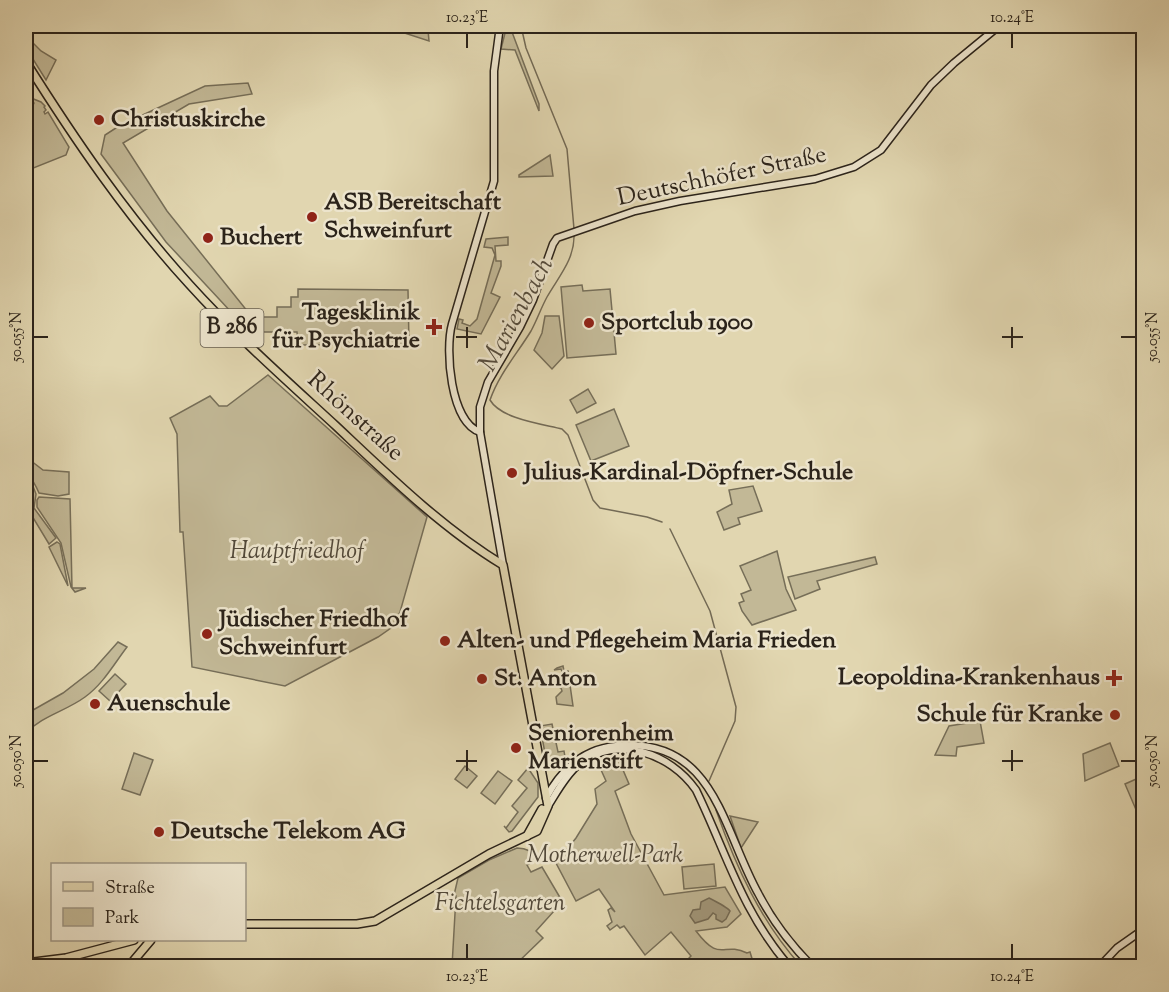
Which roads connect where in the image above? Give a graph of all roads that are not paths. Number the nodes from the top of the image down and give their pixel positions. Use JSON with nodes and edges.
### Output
{"nodes":[{"id":1,"x":500,"y":26,"type":"edge"},
{"id":2,"x":999,"y":26,"type":"edge"},
{"id":3,"x":26,"y":62,"type":"edge"},
{"id":4,"x":480,"y":432,"type":"junction"},
{"id":5,"x":503,"y":565,"type":"junction"},
{"id":6,"x":546,"y":798,"type":"junction"},
{"id":7,"x":718,"y":803,"type":"junction"},
{"id":8,"x":548,"y":806,"type":"junction"},
{"id":9,"x":704,"y":808,"type":"junction"},
{"id":10,"x":527,"y":836,"type":"junction"},
{"id":11,"x":246,"y":924,"type":"edge"},
{"id":12,"x":1143,"y":929,"type":"edge"},
{"id":13,"x":127,"y":941,"type":"edge"},
{"id":14,"x":149,"y":941,"type":"edge"},
{"id":15,"x":26,"y":963,"type":"edge"},
{"id":16,"x":129,"y":966,"type":"edge"},
{"id":17,"x":789,"y":966,"type":"edge"},
{"id":18,"x":812,"y":966,"type":"edge"},
{"id":19,"x":1100,"y":966,"type":"edge"}],
"edges":[{"from":1,"to":4,"type":"main road"},
{"from":2,"to":4,"type":"main road","name":"Deutschhöfer Straße"},
{"from":3,"to":5,"type":"main road","name":"Rhönstraße","number":"B 286"},
{"from":4,"to":5,"type":"main road","name":"Deutschhöfer Straße"},
{"from":5,"to":6,"type":"main road","name":"Deutschhöfer Straße"},
{"from":6,"to":7,"type":"main road"},
{"from":6,"to":8,"type":"main road","name":"Deutschhöfer Straße"},
{"from":6,"to":10,"type":"main road"},
{"from":7,"to":9,"type":"main road"},
{"from":7,"to":18,"type":"main road"},
{"from":8,"to":9,"type":"main road"},
{"from":8,"to":10,"type":"main road"},
{"from":9,"to":17,"type":"main road"},
{"from":10,"to":11,"type":"main road"},
{"from":12,"to":19,"type":"main road"},
{"from":13,"to":15,"type":"main road"},
{"from":14,"to":16,"type":"main road"}]}
